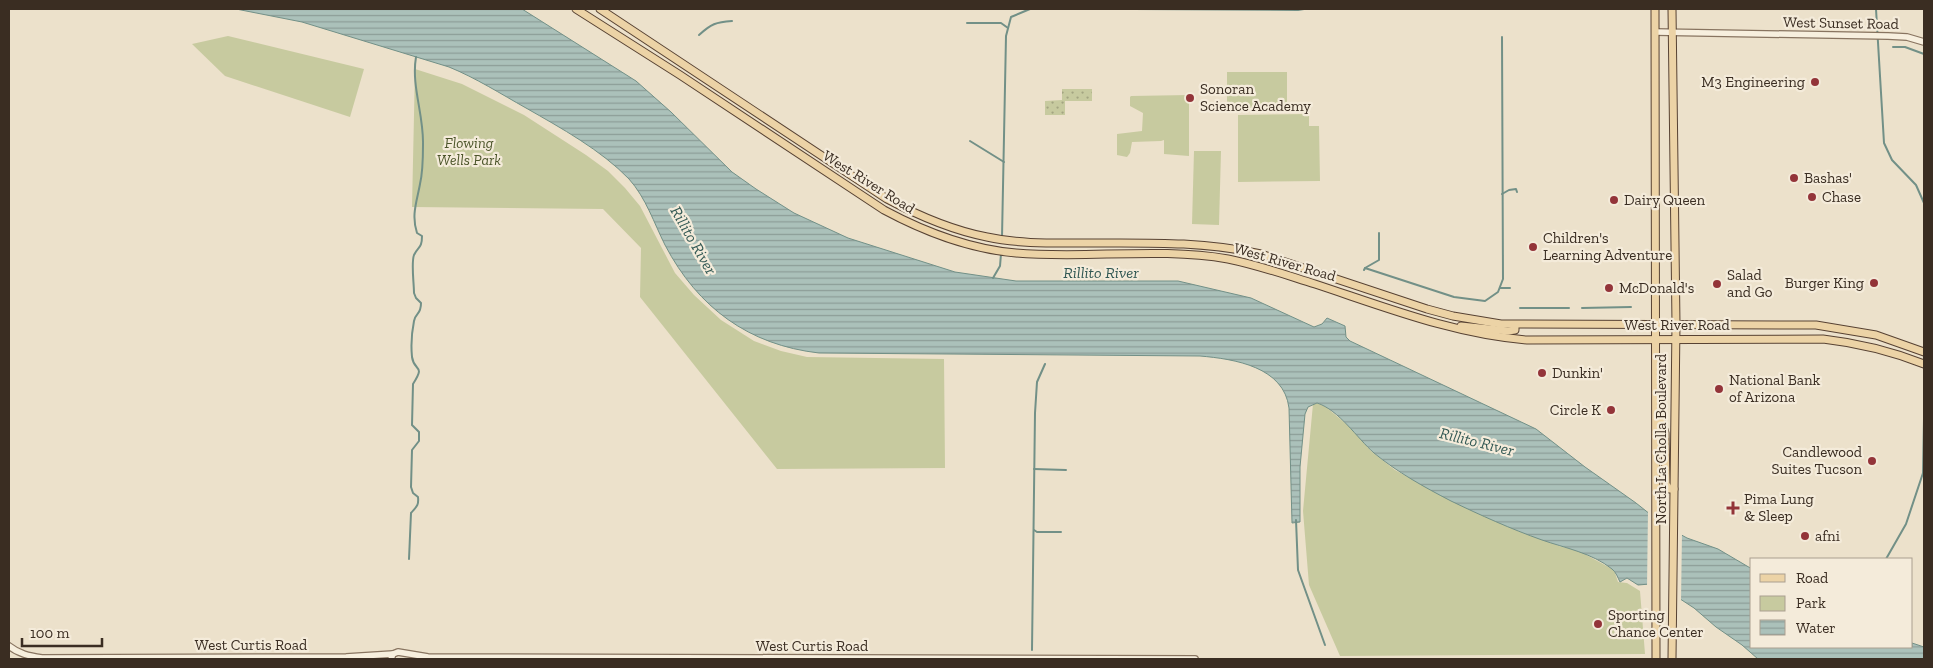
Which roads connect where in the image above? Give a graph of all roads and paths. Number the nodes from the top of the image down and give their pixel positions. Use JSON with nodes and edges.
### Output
{"nodes":[{"id":1,"x":576,"y":9,"type":"edge"},
{"id":2,"x":600,"y":9,"type":"edge"},
{"id":3,"x":1655,"y":9,"type":"edge"},
{"id":4,"x":1672,"y":9,"type":"edge"},
{"id":5,"x":1655,"y":32,"type":"junction"},
{"id":6,"x":1673,"y":32,"type":"junction"},
{"id":7,"x":1924,"y":42,"type":"edge"},
{"id":8,"x":740,"y":101,"type":"junction"},
{"id":9,"x":733,"y":110,"type":"junction"},
{"id":10,"x":1655,"y":324,"type":"junction"},
{"id":11,"x":1676,"y":324,"type":"junction"},
{"id":12,"x":1514,"y":325,"type":"junction"},
{"id":13,"x":1451,"y":327,"type":"junction"},
{"id":14,"x":1655,"y":339,"type":"junction"},
{"id":15,"x":1675,"y":340,"type":"junction"},
{"id":16,"x":1921,"y":350,"type":"edge"},
{"id":17,"x":1921,"y":363,"type":"edge"},
{"id":18,"x":1656,"y":405,"type":"junction"},
{"id":19,"x":1674,"y":489,"type":"junction"},
{"id":20,"x":9,"y":646,"type":"edge"},
{"id":21,"x":346,"y":657,"type":"junction"},
{"id":22,"x":392,"y":657,"type":"edge"},
{"id":23,"x":404,"y":657,"type":"edge"},
{"id":24,"x":428,"y":657,"type":"junction"},
{"id":25,"x":555,"y":658,"type":"edge"},
{"id":26,"x":354,"y":659,"type":"edge"},
{"id":27,"x":418,"y":659,"type":"edge"},
{"id":28,"x":1030,"y":659,"type":"edge"},
{"id":29,"x":1195,"y":659,"type":"edge"},
{"id":30,"x":1656,"y":659,"type":"edge"},
{"id":31,"x":1672,"y":659,"type":"edge"}],
"edges":[{"from":1,"to":9,"type":"main road","name":"West River Road"},
{"from":2,"to":8,"type":"main road","name":"West River Road"},
{"from":3,"to":5,"type":"main road","name":"North La Cholla Boulevard"},
{"from":4,"to":6,"type":"main road","name":"North La Cholla Boulevard"},
{"from":5,"to":6,"type":"street","name":"West Sunset Road"},
{"from":5,"to":10,"type":"main road","name":"North La Cholla Boulevard"},
{"from":6,"to":7,"type":"street","name":"West Sunset Road"},
{"from":6,"to":11,"type":"main road","name":"North La Cholla Boulevard"},
{"from":8,"to":9,"type":"main road"},
{"from":8,"to":12,"type":"main road","name":"West River Road"},
{"from":9,"to":13,"type":"main road","name":"West River Road"},
{"from":10,"to":11,"type":"main road","name":"West River Road"},
{"from":10,"to":12,"type":"main road","name":"West River Road"},
{"from":10,"to":14,"type":"main road","name":"North La Cholla Boulevard"},
{"from":11,"to":15,"type":"main road","name":"North La Cholla Boulevard"},
{"from":11,"to":16,"type":"main road","name":"West River Road"},
{"from":12,"to":13,"type":"main road"},
{"from":13,"to":14,"type":"main road","name":"West River Road"},
{"from":14,"to":15,"type":"main road","name":"West River Road"},
{"from":14,"to":18,"type":"main road","name":"North La Cholla Boulevard"},
{"from":15,"to":17,"type":"main road","name":"West River Road"},
{"from":15,"to":19,"type":"main road","name":"North La Cholla Boulevard"},
{"from":18,"to":19,"type":"main road"},
{"from":18,"to":30,"type":"main road","name":"North La Cholla Boulevard"},
{"from":19,"to":31,"type":"main road","name":"North La Cholla Boulevard"},
{"from":20,"to":21,"type":"street","name":"West Curtis Road"},
{"from":21,"to":22,"type":"street","name":"West Curtis Road"},
{"from":21,"to":26,"type":"street","name":"West Curtis Road"},
{"from":22,"to":23,"type":"street","name":"West Curtis Road"},
{"from":23,"to":24,"type":"street","name":"West Curtis Road"},
{"from":24,"to":25,"type":"street","name":"West Curtis Road"},
{"from":24,"to":27,"type":"street","name":"West Curtis Road"},
{"from":25,"to":28,"type":"street","name":"West Curtis Road"},
{"from":28,"to":29,"type":"street","name":"West Curtis Road"}]}
